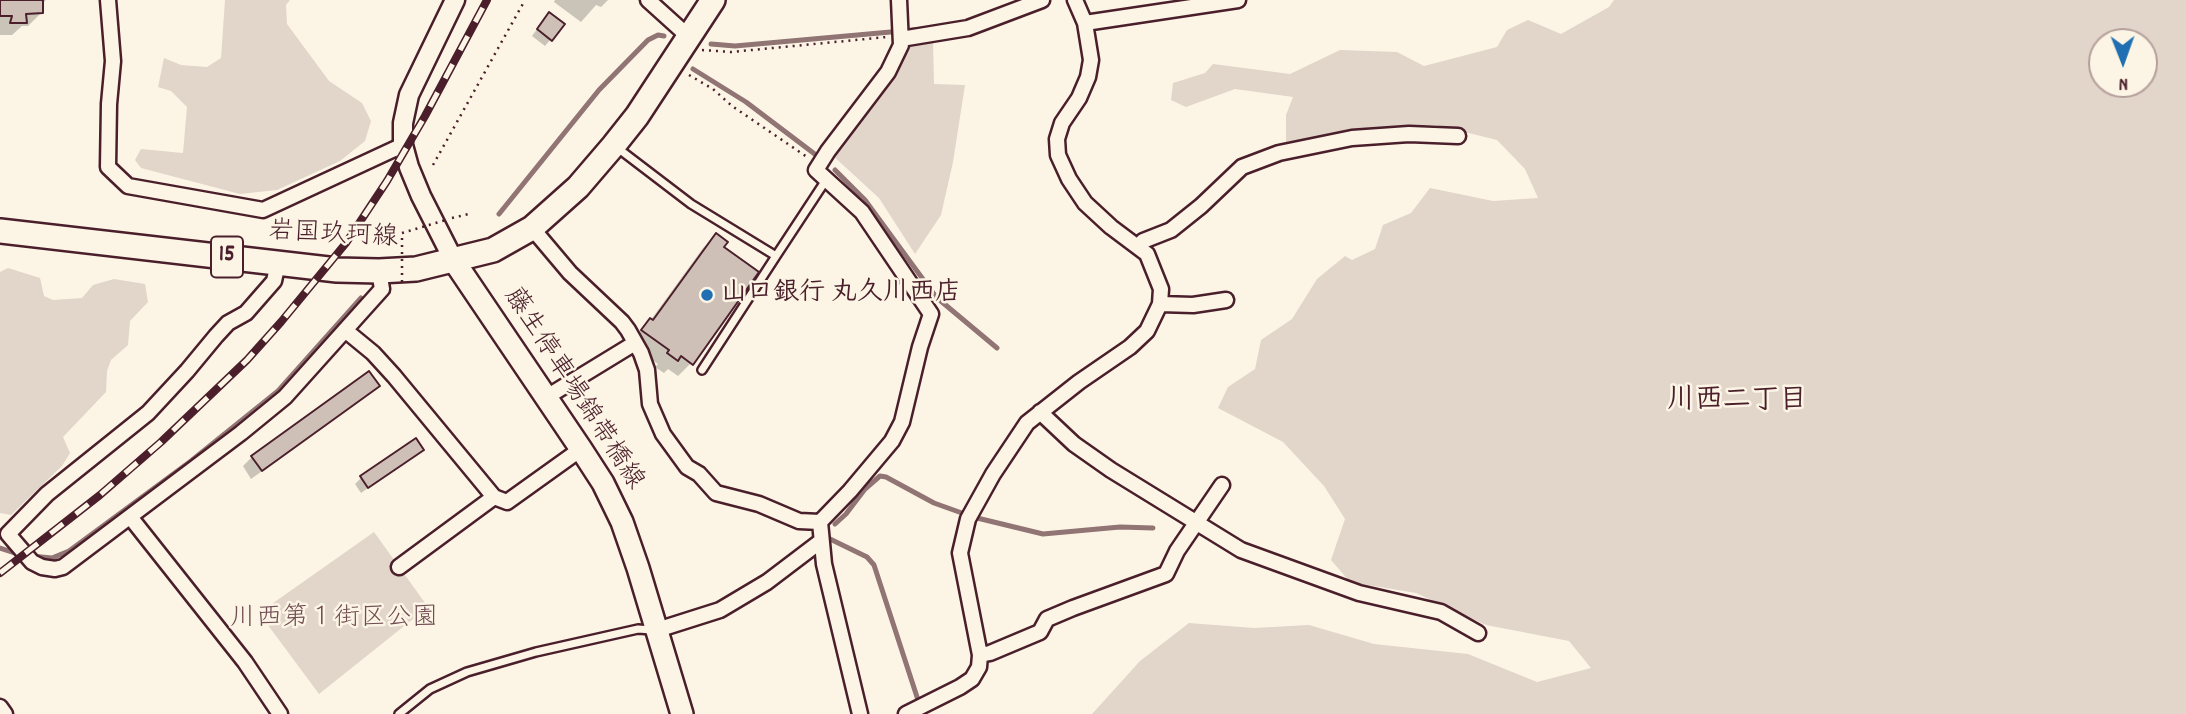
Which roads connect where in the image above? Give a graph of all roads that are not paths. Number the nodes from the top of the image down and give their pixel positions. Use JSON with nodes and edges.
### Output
{"nodes":[{"id":1,"x":107,"y":0,"type":"edge"},
{"id":2,"x":456,"y":0,"type":"edge"},
{"id":3,"x":648,"y":0,"type":"edge"},
{"id":4,"x":713,"y":0,"type":"edge"},
{"id":5,"x":899,"y":0,"type":"edge"},
{"id":6,"x":1042,"y":0,"type":"edge"},
{"id":7,"x":1075,"y":0,"type":"edge"},
{"id":8,"x":1238,"y":0,"type":"edge"},
{"id":9,"x":1085,"y":23,"type":"junction"},
{"id":10,"x":901,"y":34,"type":"junction"},
{"id":11,"x":694,"y":43,"type":"junction"},
{"id":12,"x":1458,"y":136,"type":"dead end"},
{"id":13,"x":403,"y":145,"type":"junction"},
{"id":14,"x":614,"y":145,"type":"junction"},
{"id":15,"x":826,"y":180,"type":"junction"},
{"id":16,"x":531,"y":228,"type":"junction"},
{"id":17,"x":0,"y":231,"type":"edge"},
{"id":18,"x":1139,"y":246,"type":"junction"},
{"id":19,"x":776,"y":256,"type":"junction"},
{"id":20,"x":454,"y":261,"type":"junction"},
{"id":21,"x":278,"y":263,"type":"junction"},
{"id":22,"x":379,"y":271,"type":"junction"},
{"id":23,"x":1226,"y":300,"type":"dead end"},
{"id":24,"x":1160,"y":304,"type":"junction"},
{"id":25,"x":345,"y":330,"type":"junction"},
{"id":26,"x":635,"y":343,"type":"junction"},
{"id":27,"x":702,"y":370,"type":"dead end"},
{"id":28,"x":545,"y":398,"type":"junction"},
{"id":29,"x":1040,"y":412,"type":"junction"},
{"id":30,"x":581,"y":449,"type":"junction"},
{"id":31,"x":1223,"y":485,"type":"dead end"},
{"id":32,"x":494,"y":497,"type":"junction"},
{"id":33,"x":131,"y":518,"type":"junction"},
{"id":34,"x":820,"y":522,"type":"junction"},
{"id":35,"x":4,"y":532,"type":"edge"},
{"id":36,"x":1190,"y":534,"type":"junction"},
{"id":37,"x":821,"y":541,"type":"junction"},
{"id":38,"x":399,"y":567,"type":"dead end"},
{"id":39,"x":657,"y":630,"type":"junction"},
{"id":40,"x":1478,"y":633,"type":"dead end"},
{"id":41,"x":979,"y":655,"type":"junction"},
{"id":42,"x":0,"y":707,"type":"edge"},
{"id":43,"x":912,"y":713,"type":"edge"},
{"id":44,"x":5,"y":714,"type":"edge"},
{"id":45,"x":280,"y":714,"type":"edge"},
{"id":46,"x":399,"y":714,"type":"edge"},
{"id":47,"x":682,"y":714,"type":"edge"},
{"id":48,"x":860,"y":714,"type":"edge"}],
"edges":[{"from":1,"to":13,"type":"street"},
{"from":2,"to":13,"type":"street"},
{"from":3,"to":11,"type":"street"},
{"from":4,"to":11,"type":"main road","name":"岩国玖珂線","number":"15"},
{"from":5,"to":10,"type":"street"},
{"from":6,"to":10,"type":"street"},
{"from":7,"to":9,"type":"street"},
{"from":8,"to":9,"type":"street"},
{"from":9,"to":18,"type":"street"},
{"from":10,"to":15,"type":"street"},
{"from":11,"to":14,"type":"main road","name":"岩国玖珂線","number":"15"},
{"from":12,"to":18,"type":"street"},
{"from":13,"to":20,"type":"street"},
{"from":14,"to":16,"type":"main road","name":"岩国玖珂線","number":"15"},
{"from":14,"to":19,"type":"lane"},
{"from":15,"to":19,"type":"lane"},
{"from":15,"to":34,"type":"street"},
{"from":16,"to":20,"type":"main road","name":"岩国玖珂線","number":"15"},
{"from":16,"to":26,"type":"street"},
{"from":17,"to":21,"type":"main road","name":"岩国玖珂線","number":"15"},
{"from":18,"to":24,"type":"street"},
{"from":19,"to":27,"type":"lane"},
{"from":20,"to":22,"type":"main road","name":"岩国玖珂線","number":"15"},
{"from":20,"to":28,"type":"main road","name":"藤生停車場錦帯橋線"},
{"from":21,"to":22,"type":"main road","name":"岩国玖珂線","number":"15"},
{"from":21,"to":35,"type":"street"},
{"from":22,"to":25,"type":"street"},
{"from":23,"to":24,"type":"street"},
{"from":24,"to":29,"type":"street"},
{"from":25,"to":32,"type":"street"},
{"from":25,"to":33,"type":"street"},
{"from":26,"to":28,"type":"street"},
{"from":26,"to":34,"type":"street"},
{"from":28,"to":30,"type":"main road","name":"藤生停車場錦帯橋線"},
{"from":29,"to":36,"type":"street"},
{"from":29,"to":41,"type":"street"},
{"from":30,"to":32,"type":"street"},
{"from":30,"to":39,"type":"main road","name":"藤生停車場錦帯橋線"},
{"from":31,"to":36,"type":"street"},
{"from":32,"to":38,"type":"street"},
{"from":33,"to":35,"type":"street"},
{"from":33,"to":45,"type":"street"},
{"from":34,"to":37,"type":"street"},
{"from":36,"to":40,"type":"street"},
{"from":36,"to":41,"type":"street"},
{"from":37,"to":39,"type":"street"},
{"from":37,"to":48,"type":"street"},
{"from":39,"to":46,"type":"lane"},
{"from":39,"to":47,"type":"main road","name":"藤生停車場錦帯橋線"},
{"from":41,"to":43,"type":"street"},
{"from":42,"to":44,"type":"street"}]}
